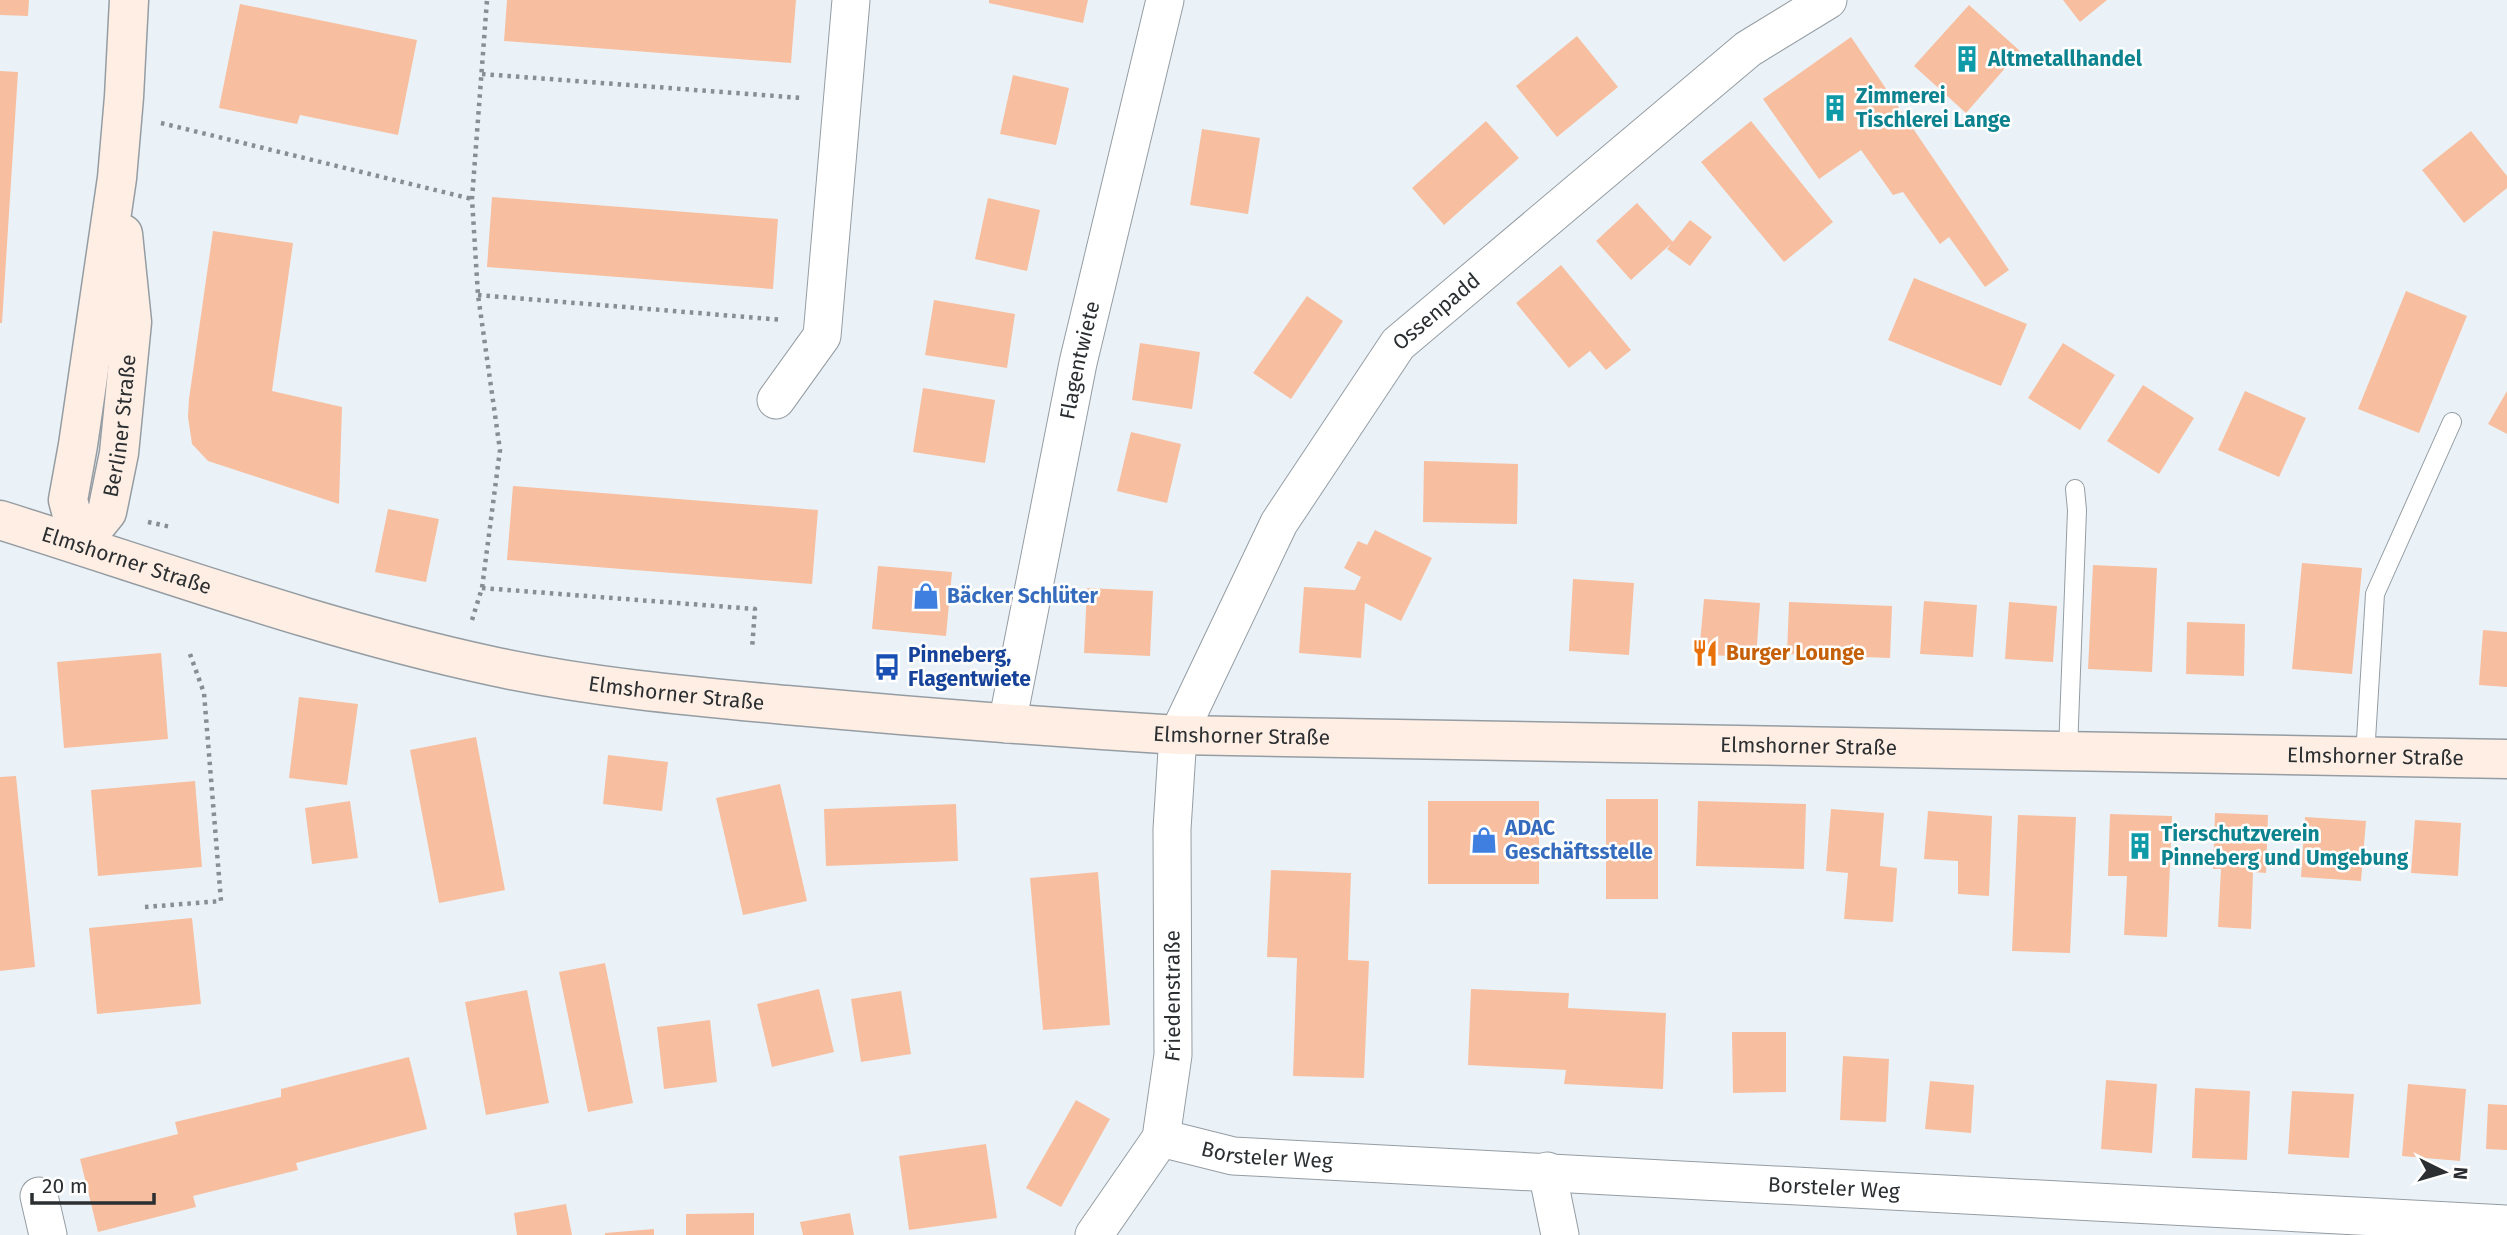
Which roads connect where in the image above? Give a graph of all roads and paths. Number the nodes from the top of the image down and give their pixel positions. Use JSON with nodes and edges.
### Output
{"nodes":[{"id":1,"x":129,"y":0,"type":"edge"},
{"id":2,"x":487,"y":0,"type":"edge"},
{"id":3,"x":850,"y":0,"type":"edge"},
{"id":4,"x":1165,"y":0,"type":"edge"},
{"id":5,"x":1828,"y":0,"type":"edge"},
{"id":6,"x":482,"y":74,"type":"junction"},
{"id":7,"x":842,"y":101,"type":"junction"},
{"id":8,"x":122,"y":113,"type":"junction"},
{"id":9,"x":472,"y":199,"type":"junction"},
{"id":10,"x":478,"y":295,"type":"junction"},
{"id":11,"x":822,"y":336,"type":"junction"},
{"id":12,"x":776,"y":400,"type":"dead end"},
{"id":13,"x":2452,"y":422,"type":"dead end"},
{"id":14,"x":2075,"y":489,"type":"dead end"},
{"id":15,"x":0,"y":520,"type":"edge"},
{"id":16,"x":80,"y":545,"type":"junction"},
{"id":17,"x":482,"y":588,"type":"junction"},
{"id":18,"x":472,"y":620,"type":"dead end"},
{"id":19,"x":752,"y":649,"type":"dead end"},
{"id":20,"x":190,"y":654,"type":"dead end"},
{"id":21,"x":1007,"y":724,"type":"junction"},
{"id":22,"x":1178,"y":735,"type":"junction"},
{"id":23,"x":2068,"y":751,"type":"junction"},
{"id":24,"x":2365,"y":756,"type":"junction"},
{"id":25,"x":2507,"y":759,"type":"edge"},
{"id":26,"x":145,"y":906,"type":"dead end"},
{"id":27,"x":1161,"y":1138,"type":"junction"},
{"id":28,"x":1547,"y":1171,"type":"junction"},
{"id":29,"x":39,"y":1196,"type":"dead end"},
{"id":30,"x":2507,"y":1224,"type":"edge"},
{"id":31,"x":48,"y":1235,"type":"edge"},
{"id":32,"x":1094,"y":1235,"type":"edge"},
{"id":33,"x":1560,"y":1235,"type":"edge"}],
"edges":[{"from":1,"to":8,"type":"main road","name":"Berliner Straße"},
{"from":2,"to":6,"type":"path"},
{"from":3,"to":7,"type":"street"},
{"from":4,"to":21,"type":"street","name":"Flagentwiete"},
{"from":5,"to":22,"type":"street","name":"Ossenpadd"},
{"from":6,"to":7,"type":"path"},
{"from":6,"to":9,"type":"path"},
{"from":7,"to":11,"type":"street"},
{"from":8,"to":9,"type":"path"},
{"from":8,"to":16,"type":"main road","name":"Berliner Straße"},
{"from":9,"to":10,"type":"path"},
{"from":10,"to":11,"type":"path"},
{"from":10,"to":17,"type":"path"},
{"from":11,"to":12,"type":"street"},
{"from":13,"to":24,"type":"lane"},
{"from":14,"to":23,"type":"lane"},
{"from":15,"to":16,"type":"main road","name":"Elmshorner Straße"},
{"from":16,"to":21,"type":"main road","name":"Elmshorner Straße"},
{"from":17,"to":18,"type":"path"},
{"from":17,"to":19,"type":"path"},
{"from":20,"to":26,"type":"path"},
{"from":21,"to":22,"type":"main road","name":"Elmshorner Straße"},
{"from":22,"to":23,"type":"main road","name":"Elmshorner Straße"},
{"from":22,"to":27,"type":"street","name":"Friedenstraße"},
{"from":23,"to":24,"type":"main road","name":"Elmshorner Straße"},
{"from":24,"to":25,"type":"main road","name":"Elmshorner Straße"},
{"from":27,"to":28,"type":"street","name":"Borsteler Weg"},
{"from":27,"to":32,"type":"street","name":"Friedenstraße"},
{"from":28,"to":30,"type":"street","name":"Borsteler Weg"},
{"from":28,"to":33,"type":"street"},
{"from":29,"to":31,"type":"street"}]}
